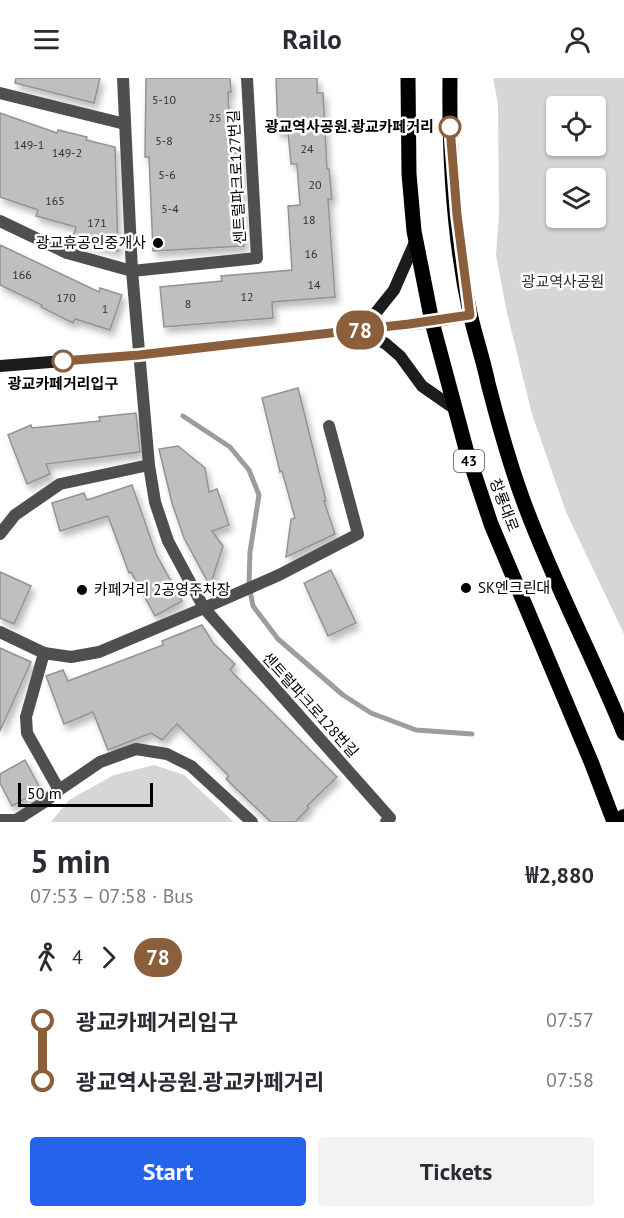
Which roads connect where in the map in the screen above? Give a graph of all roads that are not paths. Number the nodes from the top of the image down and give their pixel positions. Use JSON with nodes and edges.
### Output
{"nodes":[{"id":1,"x":123,"y":78,"type":"edge"},
{"id":2,"x":247,"y":78,"type":"edge"},
{"id":3,"x":408,"y":78,"type":"edge"},
{"id":4,"x":450,"y":78,"type":"edge"},
{"id":5,"x":0,"y":93,"type":"edge"},
{"id":6,"x":125,"y":124,"type":"junction"},
{"id":7,"x":0,"y":221,"type":"edge"},
{"id":8,"x":416,"y":240,"type":"junction"},
{"id":9,"x":132,"y":270,"type":"junction"},
{"id":10,"x":470,"y":315,"type":"junction"},
{"id":11,"x":432,"y":322,"type":"junction"},
{"id":12,"x":362,"y":330,"type":"junction"},
{"id":13,"x":139,"y":355,"type":"junction"},
{"id":14,"x":0,"y":366,"type":"edge"},
{"id":15,"x":455,"y":409,"type":"junction"},
{"id":16,"x":329,"y":426,"type":"dead end"},
{"id":17,"x":149,"y":465,"type":"junction"},
{"id":18,"x":0,"y":534,"type":"edge"},
{"id":19,"x":204,"y":608,"type":"junction"},
{"id":20,"x":0,"y":632,"type":"edge"},
{"id":21,"x":44,"y":653,"type":"junction"},
{"id":22,"x":624,"y":733,"type":"edge"},
{"id":23,"x":59,"y":790,"type":"junction"},
{"id":24,"x":624,"y":818,"type":"edge"},
{"id":25,"x":0,"y":820,"type":"edge"},
{"id":26,"x":252,"y":822,"type":"edge"},
{"id":27,"x":386,"y":822,"type":"edge"},
{"id":28,"x":614,"y":822,"type":"edge"},
{"id":29,"x":620,"y":822,"type":"edge"}],
"edges":[{"from":1,"to":6,"type":"street"},
{"from":2,"to":9,"type":"street","name":"센트럴파크로127번길"},
{"from":3,"to":8,"type":"main road","name":"창룡대로","number":"43"},
{"from":4,"to":10,"type":"main road","name":"창룡대로","number":"43"},
{"from":5,"to":6,"type":"street"},
{"from":6,"to":9,"type":"street"},
{"from":7,"to":9,"type":"street","name":"센트럴파크로127번길"},
{"from":8,"to":11,"type":"main road","name":"창룡대로","number":"43"},
{"from":8,"to":12,"type":"street"},
{"from":9,"to":13,"type":"street"},
{"from":10,"to":11,"type":"street"},
{"from":10,"to":22,"type":"main road","name":"창룡대로","number":"43"},
{"from":11,"to":12,"type":"street"},
{"from":11,"to":15,"type":"main road","name":"창룡대로","number":"43"},
{"from":12,"to":13,"type":"street"},
{"from":12,"to":15,"type":"street"},
{"from":13,"to":14,"type":"street"},
{"from":13,"to":17,"type":"street","name":"센트럴파크로128번길"},
{"from":15,"to":28,"type":"main road","name":"창룡대로","number":"43"},
{"from":16,"to":19,"type":"street"},
{"from":17,"to":18,"type":"street"},
{"from":17,"to":19,"type":"street","name":"센트럴파크로128번길"},
{"from":19,"to":21,"type":"street"},
{"from":19,"to":27,"type":"street","name":"센트럴파크로128번길"},
{"from":20,"to":21,"type":"street"},
{"from":21,"to":23,"type":"street"},
{"from":23,"to":25,"type":"street"},
{"from":23,"to":26,"type":"street"},
{"from":24,"to":29,"type":"highway"}]}
